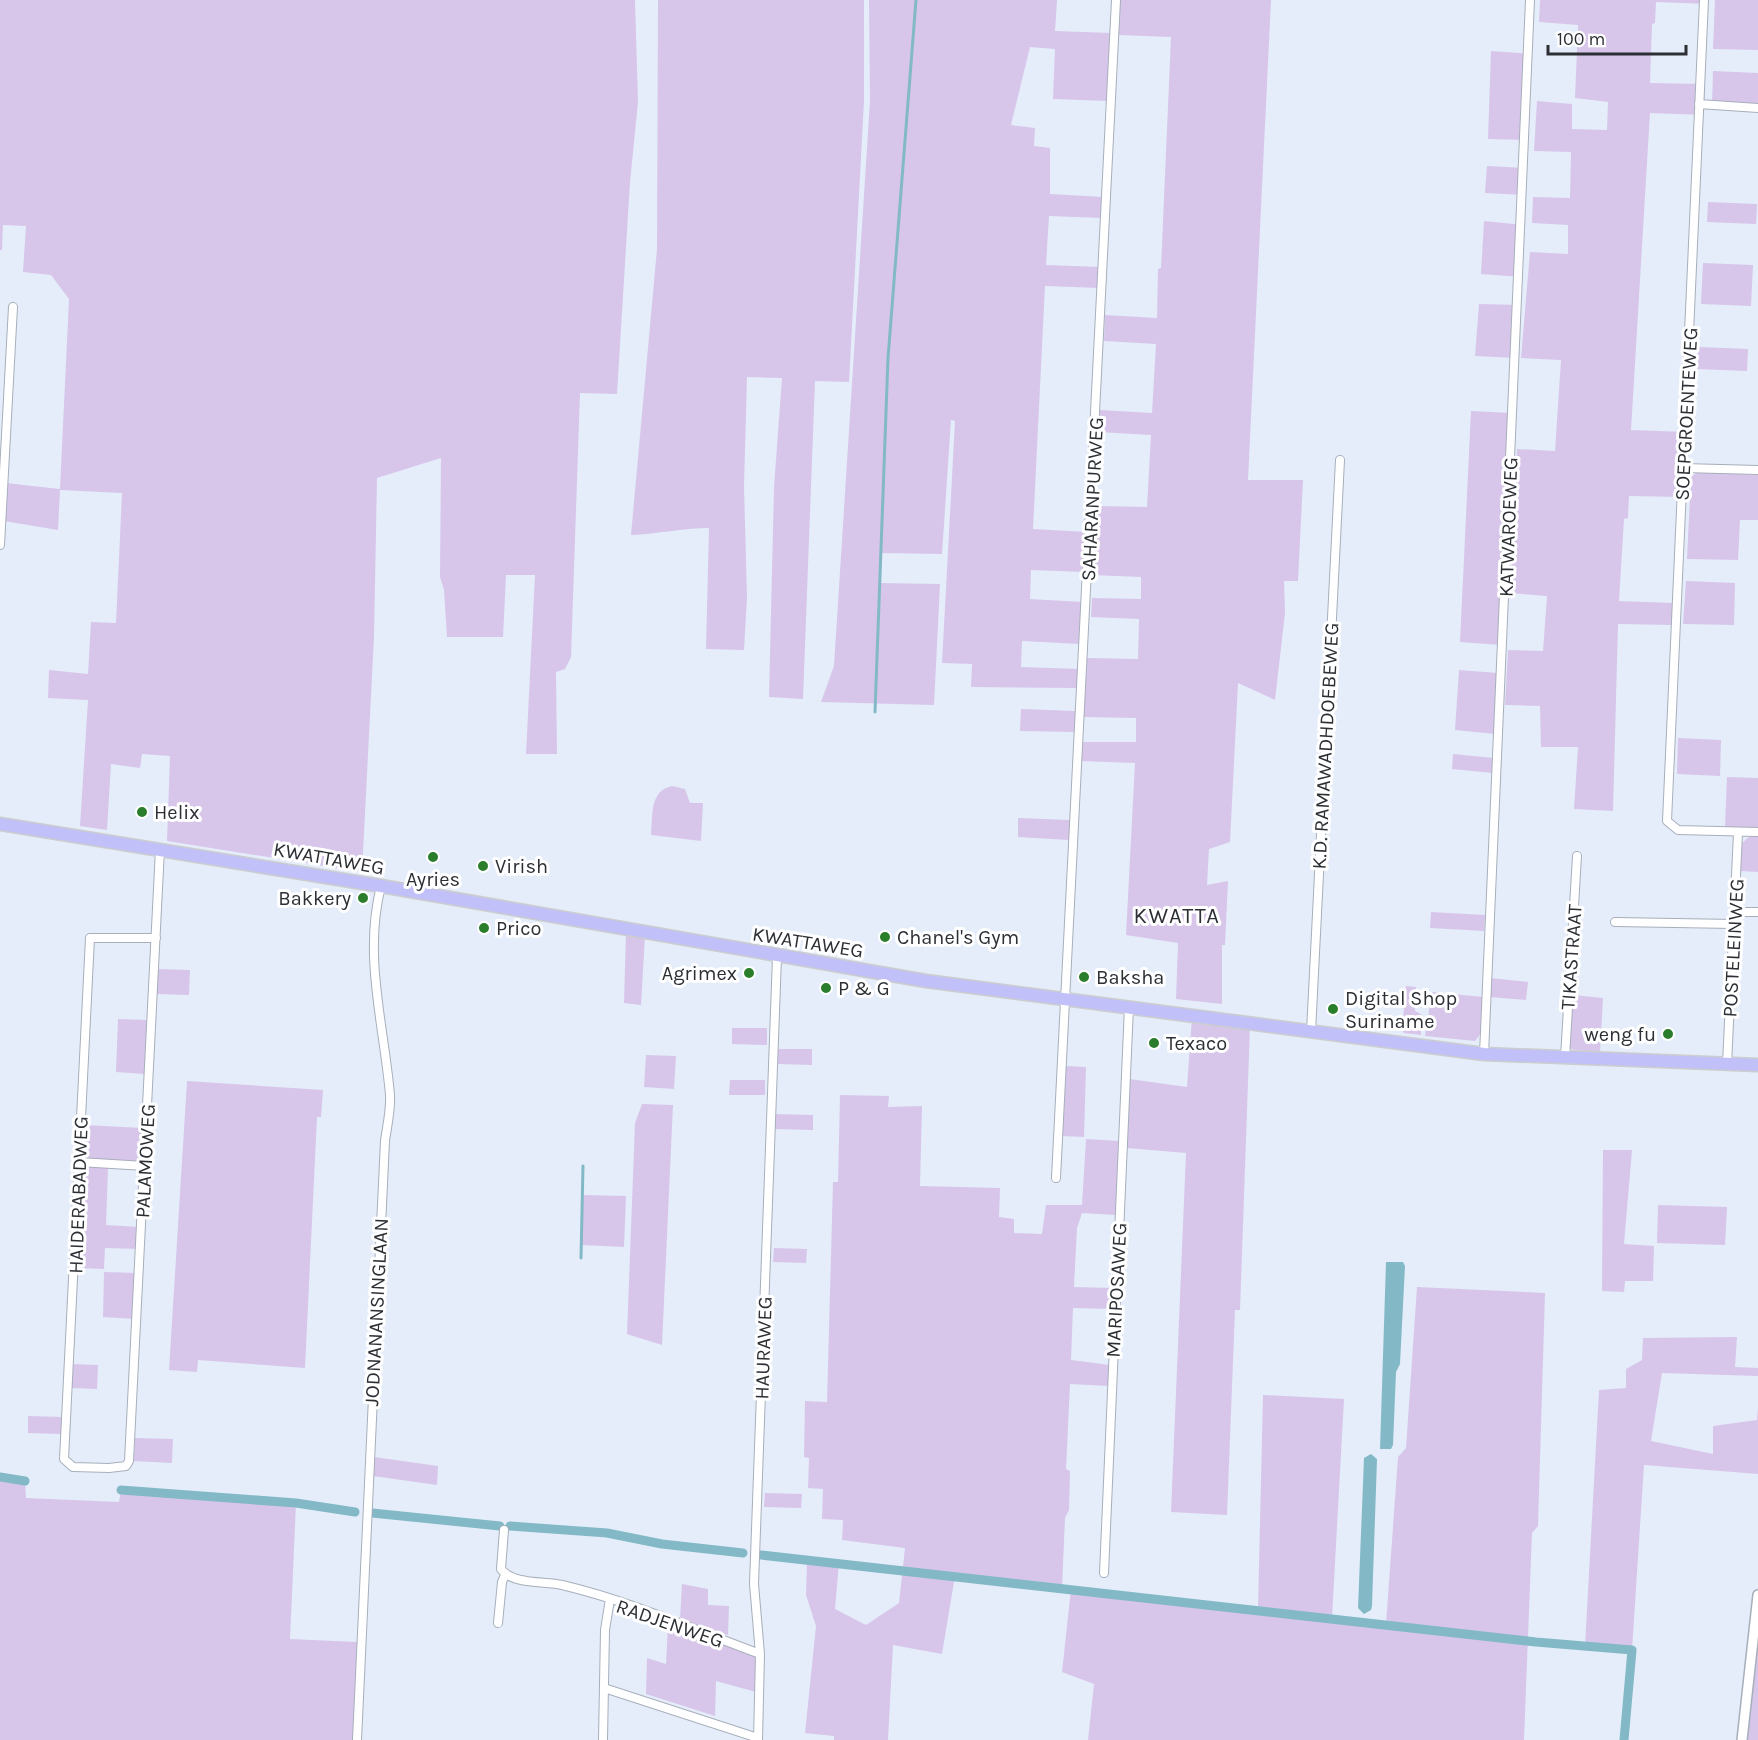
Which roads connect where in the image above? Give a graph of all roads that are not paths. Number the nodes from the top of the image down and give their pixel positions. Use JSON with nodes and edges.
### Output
{"nodes":[{"id":1,"x":1116,"y":0,"type":"edge"},
{"id":2,"x":1530,"y":0,"type":"edge"},
{"id":3,"x":1704,"y":0,"type":"edge"},
{"id":4,"x":1699,"y":104,"type":"junction"},
{"id":5,"x":1758,"y":108,"type":"edge"},
{"id":6,"x":13,"y":308,"type":"dead end"},
{"id":7,"x":1340,"y":460,"type":"dead end"},
{"id":8,"x":1683,"y":468,"type":"junction"},
{"id":9,"x":1758,"y":470,"type":"edge"},
{"id":10,"x":0,"y":545,"type":"edge"},
{"id":11,"x":0,"y":824,"type":"edge"},
{"id":12,"x":1738,"y":832,"type":"junction"},
{"id":13,"x":1758,"y":832,"type":"edge"},
{"id":14,"x":160,"y":849,"type":"junction"},
{"id":15,"x":1577,"y":856,"type":"dead end"},
{"id":16,"x":381,"y":886,"type":"junction"},
{"id":17,"x":1735,"y":912,"type":"junction"},
{"id":18,"x":1758,"y":912,"type":"edge"},
{"id":19,"x":1615,"y":922,"type":"dead end"},
{"id":20,"x":1734,"y":924,"type":"junction"},
{"id":21,"x":156,"y":938,"type":"junction"},
{"id":22,"x":777,"y":957,"type":"junction"},
{"id":23,"x":1065,"y":999,"type":"junction"},
{"id":24,"x":1129,"y":1007,"type":"junction"},
{"id":25,"x":1311,"y":1032,"type":"junction"},
{"id":26,"x":1484,"y":1054,"type":"junction"},
{"id":27,"x":1565,"y":1058,"type":"junction"},
{"id":28,"x":1727,"y":1064,"type":"junction"},
{"id":29,"x":1758,"y":1065,"type":"edge"},
{"id":30,"x":79,"y":1162,"type":"junction"},
{"id":31,"x":145,"y":1166,"type":"junction"},
{"id":32,"x":1056,"y":1178,"type":"dead end"},
{"id":33,"x":120,"y":1467,"type":"joint"},
{"id":34,"x":504,"y":1530,"type":"dead end"},
{"id":35,"x":1104,"y":1573,"type":"dead end"},
{"id":36,"x":505,"y":1575,"type":"junction"},
{"id":37,"x":1758,"y":1595,"type":"edge"},
{"id":38,"x":610,"y":1599,"type":"junction"},
{"id":39,"x":498,"y":1623,"type":"dead end"},
{"id":40,"x":760,"y":1654,"type":"junction"},
{"id":41,"x":604,"y":1688,"type":"junction"},
{"id":42,"x":758,"y":1739,"type":"edge"},
{"id":43,"x":357,"y":1740,"type":"edge"},
{"id":44,"x":603,"y":1740,"type":"edge"},
{"id":45,"x":1742,"y":1740,"type":"edge"}],
"edges":[{"from":1,"to":23,"type":"street","name":"SAHARANPURWEG"},
{"from":2,"to":26,"type":"street","name":"KATWAROEWEG"},
{"from":3,"to":4,"type":"street","name":"SOEPGROENTEWEG"},
{"from":4,"to":5,"type":"street"},
{"from":4,"to":8,"type":"street","name":"SOEPGROENTEWEG"},
{"from":6,"to":10,"type":"street"},
{"from":7,"to":25,"type":"street","name":"K.D. RAMAWADHDOEBEWEG"},
{"from":8,"to":9,"type":"street"},
{"from":8,"to":12,"type":"street","name":"SOEPGROENTEWEG"},
{"from":11,"to":14,"type":"main road","name":"KWATTAWEG"},
{"from":12,"to":13,"type":"street"},
{"from":12,"to":17,"type":"street","name":"POSTELEINWEG"},
{"from":14,"to":16,"type":"main road","name":"KWATTAWEG"},
{"from":14,"to":21,"type":"street","name":"PALAMOWEG"},
{"from":15,"to":27,"type":"street","name":"TIKASTRAAT"},
{"from":16,"to":22,"type":"main road","name":"KWATTAWEG"},
{"from":16,"to":43,"type":"street","name":"JODNANANSINGLAAN"},
{"from":17,"to":18,"type":"street"},
{"from":17,"to":20,"type":"street","name":"POSTELEINWEG"},
{"from":19,"to":20,"type":"street"},
{"from":20,"to":28,"type":"street","name":"POSTELEINWEG"},
{"from":21,"to":30,"type":"street","name":"HAIDERABADWEG"},
{"from":21,"to":31,"type":"street","name":"PALAMOWEG"},
{"from":22,"to":23,"type":"main road","name":"KWATTAWEG"},
{"from":22,"to":40,"type":"street","name":"HAURAWEG"},
{"from":23,"to":24,"type":"main road","name":"KWATTAWEG"},
{"from":23,"to":32,"type":"street","name":"SAHARANPURWEG"},
{"from":24,"to":25,"type":"main road","name":"KWATTAWEG"},
{"from":24,"to":35,"type":"street","name":"MARIPOSAWEG"},
{"from":25,"to":26,"type":"main road","name":"KWATTAWEG"},
{"from":26,"to":27,"type":"main road","name":"KWATTAWEG"},
{"from":27,"to":28,"type":"main road","name":"KWATTAWEG"},
{"from":28,"to":29,"type":"main road","name":"KWATTAWEG"},
{"from":30,"to":31,"type":"street"},
{"from":30,"to":33,"type":"street","name":"HAIDERABADWEG"},
{"from":31,"to":33,"type":"street","name":"PALAMOWEG"},
{"from":34,"to":36,"type":"street"},
{"from":36,"to":38,"type":"street"},
{"from":36,"to":39,"type":"street"},
{"from":37,"to":45,"type":"street"},
{"from":38,"to":40,"type":"street","name":"RADJENWEG"},
{"from":38,"to":41,"type":"street","name":"RADJENWEG"},
{"from":40,"to":42,"type":"street","name":"HAURAWEG"},
{"from":41,"to":42,"type":"street"},
{"from":41,"to":44,"type":"street","name":"RADJENWEG"}]}
